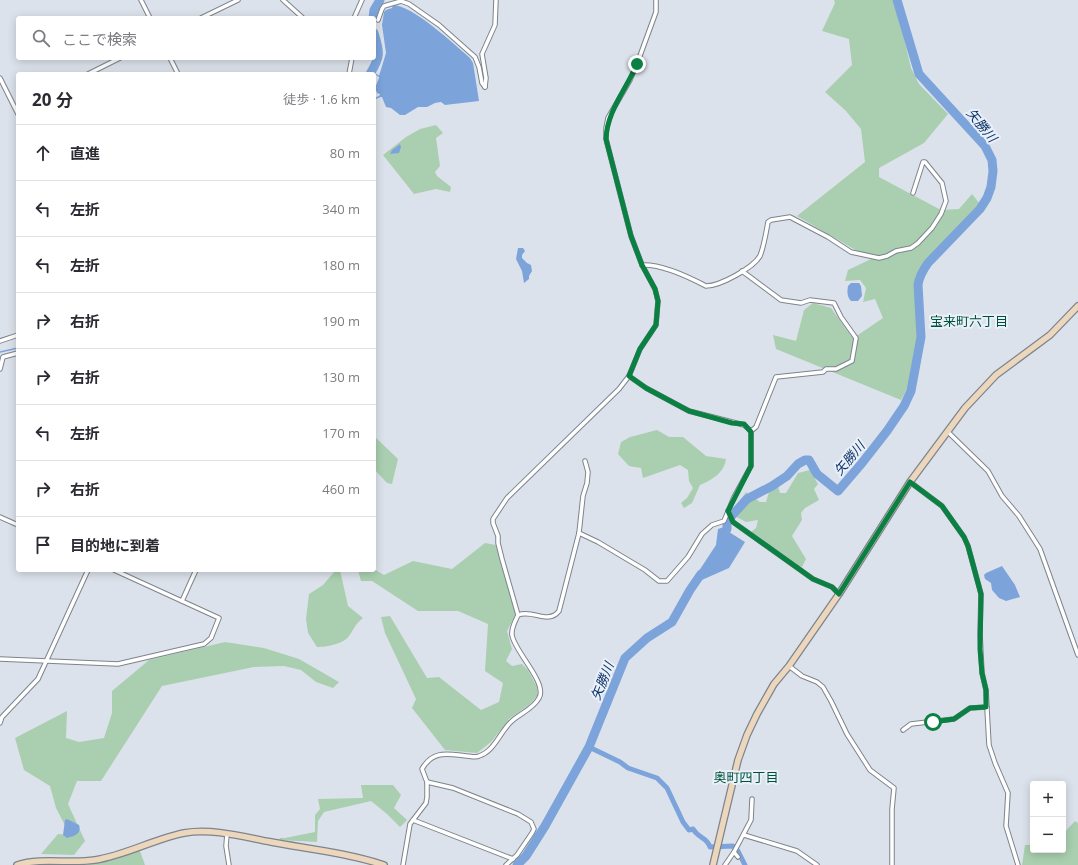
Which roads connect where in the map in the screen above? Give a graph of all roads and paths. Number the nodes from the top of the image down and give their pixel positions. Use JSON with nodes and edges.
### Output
{"nodes":[{"id":1,"x":141,"y":0,"type":"edge"},
{"id":2,"x":235,"y":0,"type":"edge"},
{"id":3,"x":283,"y":0,"type":"edge"},
{"id":4,"x":362,"y":0,"type":"edge"},
{"id":5,"x":496,"y":0,"type":"edge"},
{"id":6,"x":656,"y":0,"type":"edge"},
{"id":7,"x":149,"y":16,"type":"edge"},
{"id":8,"x":205,"y":16,"type":"edge"},
{"id":9,"x":301,"y":16,"type":"edge"},
{"id":10,"x":355,"y":16,"type":"edge"},
{"id":11,"x":378,"y":20,"type":"dead end"},
{"id":12,"x":116,"y":60,"type":"edge"},
{"id":13,"x":171,"y":60,"type":"edge"},
{"id":14,"x":351,"y":60,"type":"edge"},
{"id":15,"x":92,"y":72,"type":"edge"},
{"id":16,"x":177,"y":72,"type":"edge"},
{"id":17,"x":349,"y":72,"type":"edge"},
{"id":18,"x":0,"y":78,"type":"edge"},
{"id":19,"x":16,"y":110,"type":"edge"},
{"id":20,"x":914,"y":193,"type":"dead end"},
{"id":21,"x":642,"y":265,"type":"junction"},
{"id":22,"x":742,"y":271,"type":"junction"},
{"id":23,"x":1078,"y":306,"type":"edge"},
{"id":24,"x":16,"y":336,"type":"edge"},
{"id":25,"x":0,"y":341,"type":"edge"},
{"id":26,"x":16,"y":354,"type":"edge"},
{"id":27,"x":0,"y":370,"type":"edge"},
{"id":28,"x":629,"y":376,"type":"junction"},
{"id":29,"x":751,"y":432,"type":"junction"},
{"id":30,"x":948,"y":432,"type":"junction"},
{"id":31,"x":584,"y":461,"type":"dead end"},
{"id":32,"x":910,"y":482,"type":"junction"},
{"id":33,"x":728,"y":511,"type":"junction"},
{"id":34,"x":0,"y":517,"type":"edge"},
{"id":35,"x":16,"y":524,"type":"edge"},
{"id":36,"x":579,"y":533,"type":"junction"},
{"id":37,"x":87,"y":572,"type":"edge"},
{"id":38,"x":118,"y":572,"type":"edge"},
{"id":39,"x":195,"y":572,"type":"edge"},
{"id":40,"x":839,"y":594,"type":"junction"},
{"id":41,"x":182,"y":601,"type":"junction"},
{"id":42,"x":518,"y":615,"type":"junction"},
{"id":43,"x":1078,"y":655,"type":"edge"},
{"id":44,"x":0,"y":659,"type":"edge"},
{"id":45,"x":46,"y":661,"type":"junction"},
{"id":46,"x":789,"y":666,"type":"junction"},
{"id":47,"x":986,"y":707,"type":"junction"},
{"id":48,"x":0,"y":723,"type":"edge"},
{"id":49,"x":903,"y":730,"type":"dead end"},
{"id":50,"x":427,"y":782,"type":"junction"},
{"id":51,"x":752,"y":799,"type":"dead end"},
{"id":52,"x":413,"y":820,"type":"junction"},
{"id":53,"x":226,"y":834,"type":"junction"},
{"id":54,"x":744,"y":835,"type":"junction"},
{"id":55,"x":734,"y":852,"type":"junction"},
{"id":56,"x":738,"y":857,"type":"dead end"},
{"id":57,"x":513,"y":859,"type":"junction"},
{"id":58,"x":17,"y":865,"type":"edge"},
{"id":59,"x":229,"y":865,"type":"edge"},
{"id":60,"x":384,"y":865,"type":"edge"},
{"id":61,"x":403,"y":865,"type":"edge"},
{"id":62,"x":506,"y":865,"type":"edge"},
{"id":63,"x":712,"y":865,"type":"edge"},
{"id":64,"x":725,"y":865,"type":"edge"},
{"id":65,"x":817,"y":865,"type":"edge"},
{"id":66,"x":892,"y":865,"type":"edge"},
{"id":67,"x":1018,"y":865,"type":"edge"}],
"edges":[{"from":1,"to":7,"type":"street"},
{"from":2,"to":8,"type":"street"},
{"from":3,"to":9,"type":"street"},
{"from":4,"to":10,"type":"street"},
{"from":5,"to":11,"type":"street"},
{"from":6,"to":21,"type":"street"},
{"from":12,"to":15,"type":"street"},
{"from":13,"to":16,"type":"street"},
{"from":14,"to":17,"type":"street"},
{"from":18,"to":19,"type":"street"},
{"from":20,"to":22,"type":"street"},
{"from":21,"to":22,"type":"street"},
{"from":21,"to":28,"type":"street"},
{"from":22,"to":29,"type":"street"},
{"from":23,"to":30,"type":"street"},
{"from":24,"to":25,"type":"street"},
{"from":26,"to":27,"type":"street"},
{"from":28,"to":29,"type":"street"},
{"from":28,"to":42,"type":"street"},
{"from":29,"to":33,"type":"street"},
{"from":30,"to":32,"type":"street"},
{"from":30,"to":43,"type":"street"},
{"from":31,"to":36,"type":"street"},
{"from":32,"to":40,"type":"street"},
{"from":32,"to":47,"type":"street"},
{"from":33,"to":36,"type":"street"},
{"from":33,"to":40,"type":"street"},
{"from":34,"to":35,"type":"street"},
{"from":36,"to":42,"type":"street"},
{"from":37,"to":45,"type":"street"},
{"from":38,"to":41,"type":"street"},
{"from":39,"to":41,"type":"street"},
{"from":40,"to":46,"type":"street"},
{"from":41,"to":45,"type":"street"},
{"from":42,"to":50,"type":"street"},
{"from":44,"to":45,"type":"street"},
{"from":45,"to":48,"type":"street"},
{"from":46,"to":63,"type":"street"},
{"from":46,"to":66,"type":"street"},
{"from":47,"to":49,"type":"street"},
{"from":47,"to":67,"type":"street"},
{"from":50,"to":52,"type":"street"},
{"from":50,"to":57,"type":"street"},
{"from":51,"to":54,"type":"street"},
{"from":52,"to":57,"type":"street"},
{"from":52,"to":61,"type":"street"},
{"from":53,"to":58,"type":"street"},
{"from":53,"to":59,"type":"street"},
{"from":53,"to":60,"type":"street"},
{"from":54,"to":55,"type":"street"},
{"from":54,"to":65,"type":"street"},
{"from":55,"to":56,"type":"street"},
{"from":55,"to":64,"type":"street"},
{"from":57,"to":62,"type":"street"}]}
